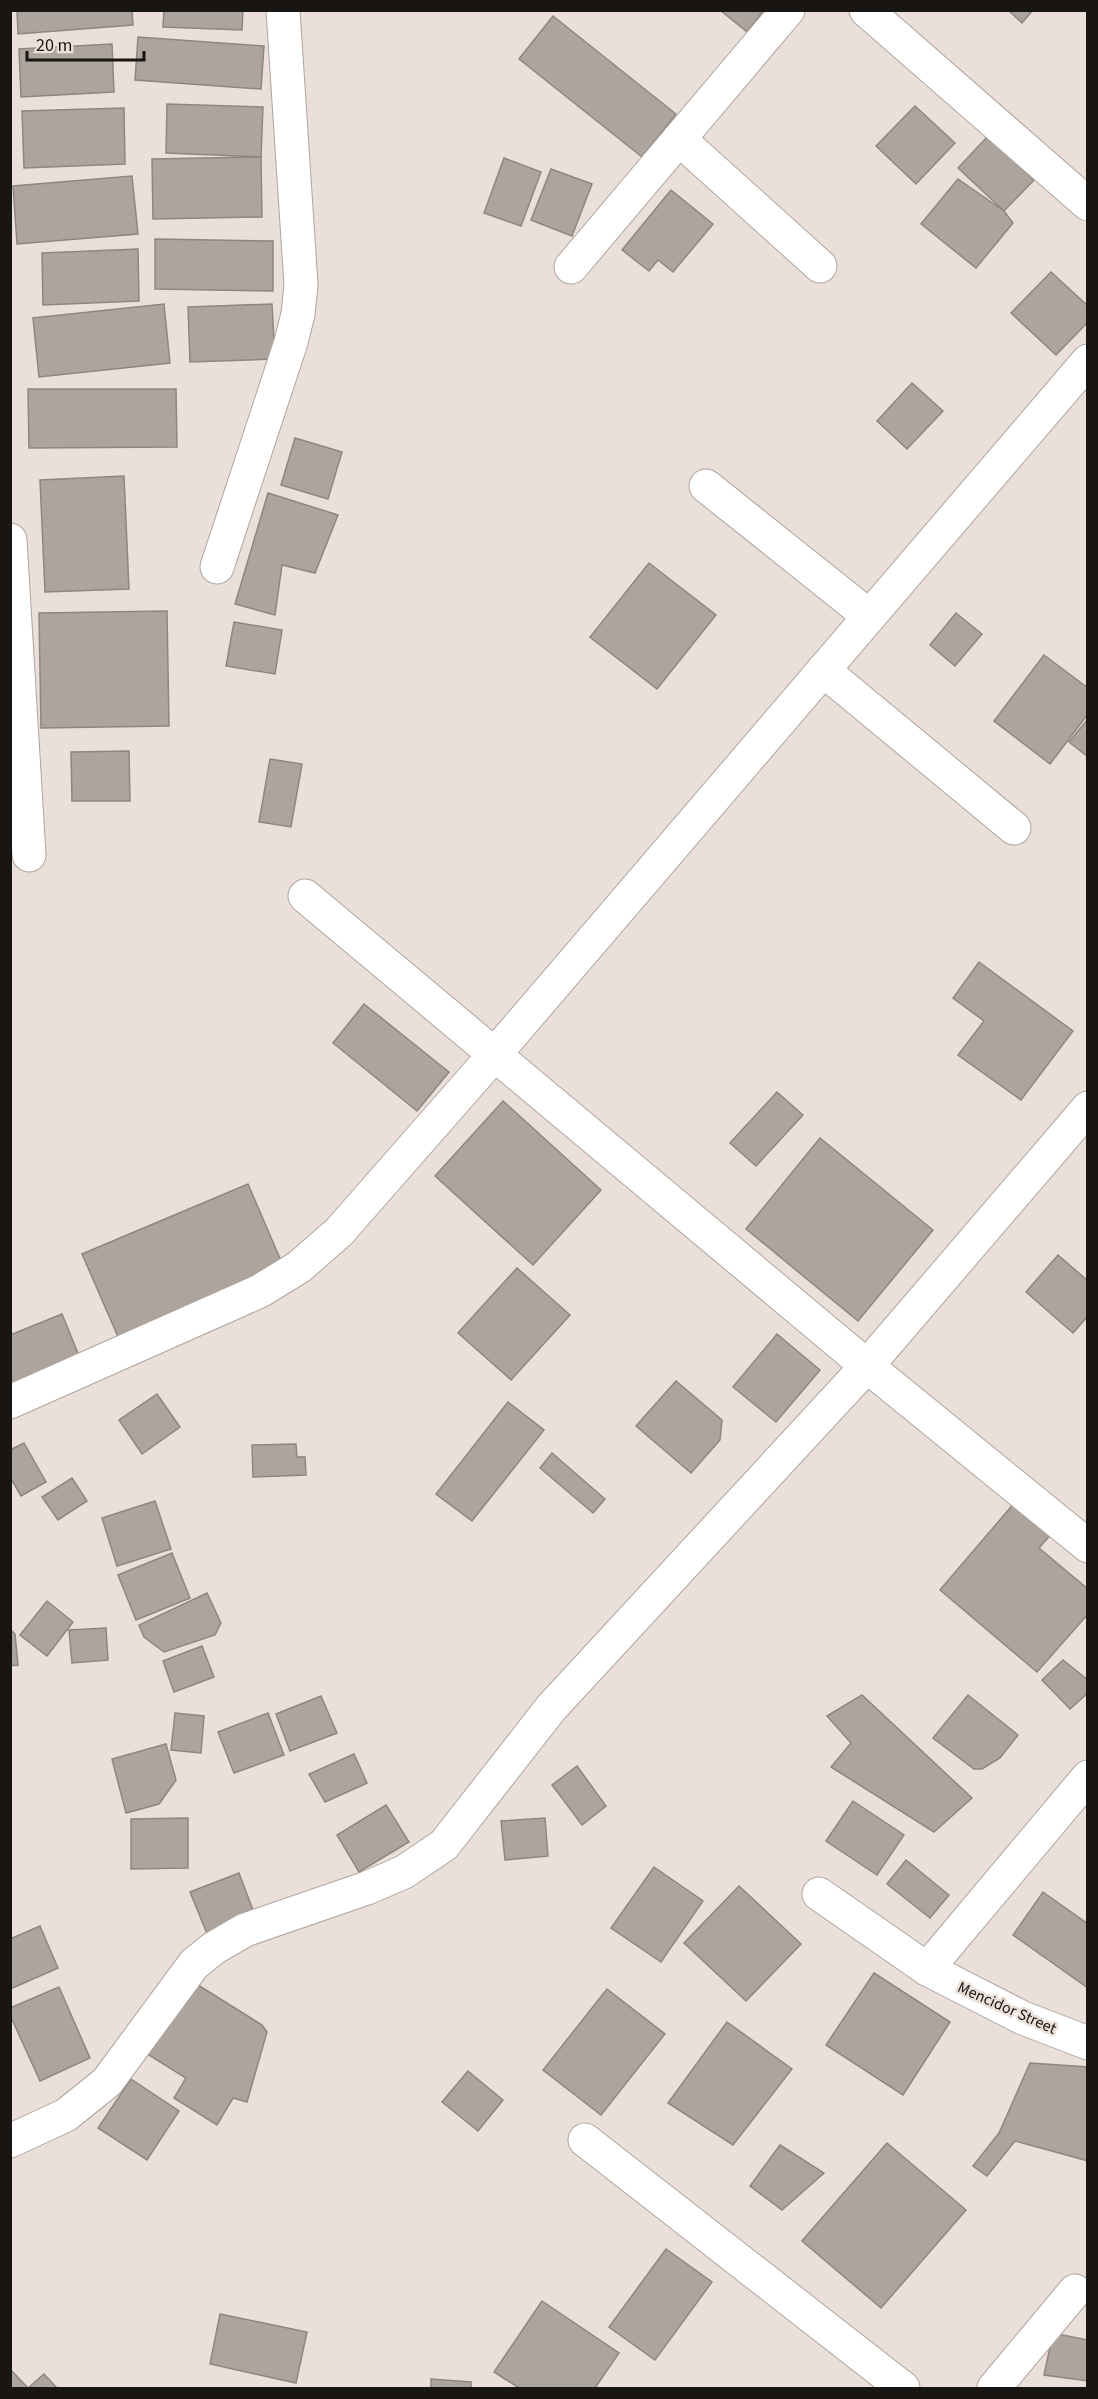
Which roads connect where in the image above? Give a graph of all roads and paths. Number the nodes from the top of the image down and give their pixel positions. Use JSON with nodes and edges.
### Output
{"nodes":[{"id":1,"x":283,"y":10,"type":"edge"},
{"id":2,"x":788,"y":10,"type":"edge"},
{"id":3,"x":866,"y":10,"type":"edge"},
{"id":4,"x":679,"y":139,"type":"junction"},
{"id":5,"x":1088,"y":204,"type":"edge"},
{"id":6,"x":820,"y":266,"type":"dead end"},
{"id":7,"x":571,"y":267,"type":"dead end"},
{"id":8,"x":1088,"y":361,"type":"edge"},
{"id":9,"x":706,"y":486,"type":"dead end"},
{"id":10,"x":10,"y":540,"type":"edge"},
{"id":11,"x":217,"y":567,"type":"dead end"},
{"id":12,"x":869,"y":616,"type":"junction"},
{"id":13,"x":823,"y":670,"type":"junction"},
{"id":14,"x":1014,"y":828,"type":"dead end"},
{"id":15,"x":29,"y":855,"type":"dead end"},
{"id":16,"x":305,"y":896,"type":"dead end"},
{"id":17,"x":495,"y":1054,"type":"junction"},
{"id":18,"x":1088,"y":1108,"type":"edge"},
{"id":19,"x":867,"y":1366,"type":"junction"},
{"id":20,"x":10,"y":1402,"type":"edge"},
{"id":21,"x":1088,"y":1546,"type":"edge"},
{"id":22,"x":1088,"y":1777,"type":"edge"},
{"id":23,"x":819,"y":1894,"type":"dead end"},
{"id":24,"x":927,"y":1969,"type":"junction"},
{"id":25,"x":1088,"y":2043,"type":"edge"},
{"id":26,"x":585,"y":2140,"type":"dead end"},
{"id":27,"x":10,"y":2141,"type":"edge"},
{"id":28,"x":1075,"y":2291,"type":"dead end"},
{"id":29,"x":903,"y":2388,"type":"edge"},
{"id":30,"x":994,"y":2388,"type":"edge"}],
"edges":[{"from":1,"to":11,"type":"street"},
{"from":2,"to":4,"type":"street"},
{"from":3,"to":5,"type":"street"},
{"from":4,"to":6,"type":"street"},
{"from":4,"to":7,"type":"street"},
{"from":8,"to":12,"type":"street"},
{"from":9,"to":12,"type":"street"},
{"from":10,"to":15,"type":"street"},
{"from":12,"to":13,"type":"street"},
{"from":13,"to":14,"type":"street"},
{"from":13,"to":17,"type":"street"},
{"from":16,"to":17,"type":"street"},
{"from":17,"to":19,"type":"street"},
{"from":17,"to":20,"type":"street"},
{"from":18,"to":19,"type":"street"},
{"from":19,"to":21,"type":"street"},
{"from":19,"to":27,"type":"street"},
{"from":22,"to":24,"type":"street"},
{"from":23,"to":24,"type":"street","name":"Mencidor Street"},
{"from":24,"to":25,"type":"street","name":"Mencidor Street"},
{"from":26,"to":29,"type":"street"},
{"from":28,"to":30,"type":"street"}]}
